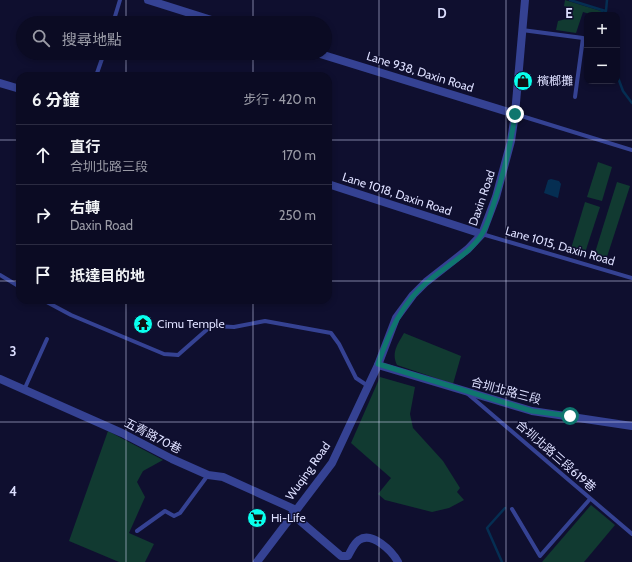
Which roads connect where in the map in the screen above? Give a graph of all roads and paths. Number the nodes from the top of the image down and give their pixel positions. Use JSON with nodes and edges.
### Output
{"nodes":[{"id":1,"x":120,"y":0,"type":"edge"},
{"id":2,"x":148,"y":0,"type":"edge"},
{"id":3,"x":525,"y":0,"type":"edge"},
{"id":4,"x":115,"y":16,"type":"edge"},
{"id":5,"x":199,"y":16,"type":"edge"},
{"id":6,"x":522,"y":30,"type":"junction"},
{"id":7,"x":332,"y":58,"type":"edge"},
{"id":8,"x":102,"y":60,"type":"edge"},
{"id":9,"x":97,"y":72,"type":"edge"},
{"id":10,"x":0,"y":83,"type":"edge"},
{"id":11,"x":16,"y":88,"type":"edge"},
{"id":12,"x":575,"y":97,"type":"dead end"},
{"id":13,"x":515,"y":114,"type":"junction"},
{"id":14,"x":632,"y":150,"type":"edge"},
{"id":15,"x":332,"y":185,"type":"edge"},
{"id":16,"x":482,"y":234,"type":"junction"},
{"id":17,"x":0,"y":275,"type":"edge"},
{"id":18,"x":632,"y":278,"type":"edge"},
{"id":19,"x":16,"y":285,"type":"edge"},
{"id":20,"x":50,"y":304,"type":"edge"},
{"id":21,"x":47,"y":339,"type":"dead end"},
{"id":22,"x":378,"y":364,"type":"junction"},
{"id":23,"x":0,"y":379,"type":"edge"},
{"id":24,"x":368,"y":386,"type":"junction"},
{"id":25,"x":24,"y":390,"type":"junction"},
{"id":26,"x":467,"y":393,"type":"junction"},
{"id":27,"x":632,"y":426,"type":"edge"},
{"id":28,"x":208,"y":475,"type":"junction"},
{"id":29,"x":590,"y":499,"type":"junction"},
{"id":30,"x":512,"y":509,"type":"dead end"},
{"id":31,"x":294,"y":512,"type":"junction"},
{"id":32,"x":137,"y":531,"type":"dead end"},
{"id":33,"x":632,"y":534,"type":"edge"},
{"id":34,"x":257,"y":562,"type":"edge"},
{"id":35,"x":398,"y":562,"type":"edge"}],
"edges":[{"from":1,"to":4,"type":"lane"},
{"from":2,"to":5,"type":"street"},
{"from":3,"to":6,"type":"street","name":"Daxin Road"},
{"from":6,"to":12,"type":"lane"},
{"from":6,"to":13,"type":"street","name":"Daxin Road"},
{"from":7,"to":13,"type":"street","name":"Lane 938, Daxin Road"},
{"from":8,"to":9,"type":"lane"},
{"from":10,"to":11,"type":"street"},
{"from":13,"to":14,"type":"lane"},
{"from":13,"to":16,"type":"street","name":"Daxin Road"},
{"from":15,"to":16,"type":"street","name":"Lane 1018, Daxin Road"},
{"from":16,"to":18,"type":"lane","name":"Lane 1015, Daxin Road"},
{"from":16,"to":22,"type":"street","name":"Daxin Road"},
{"from":17,"to":19,"type":"lane"},
{"from":20,"to":24,"type":"lane"},
{"from":21,"to":25,"type":"lane"},
{"from":22,"to":24,"type":"street","name":"Wuqing Road"},
{"from":22,"to":26,"type":"street","name":"合圳北路三段"},
{"from":23,"to":25,"type":"street","name":"五青路70巷"},
{"from":24,"to":31,"type":"street","name":"Wuqing Road"},
{"from":25,"to":28,"type":"street","name":"五青路70巷"},
{"from":26,"to":27,"type":"street","name":"合圳北路三段"},
{"from":26,"to":29,"type":"lane","name":"合圳北路三段619巷"},
{"from":28,"to":31,"type":"street","name":"五青路70巷"},
{"from":28,"to":32,"type":"lane"},
{"from":29,"to":30,"type":"lane"},
{"from":29,"to":33,"type":"lane","name":"合圳北路三段619巷"},
{"from":31,"to":34,"type":"street","name":"Wuqing Road"},
{"from":31,"to":35,"type":"street","name":"五青路70巷"}]}
